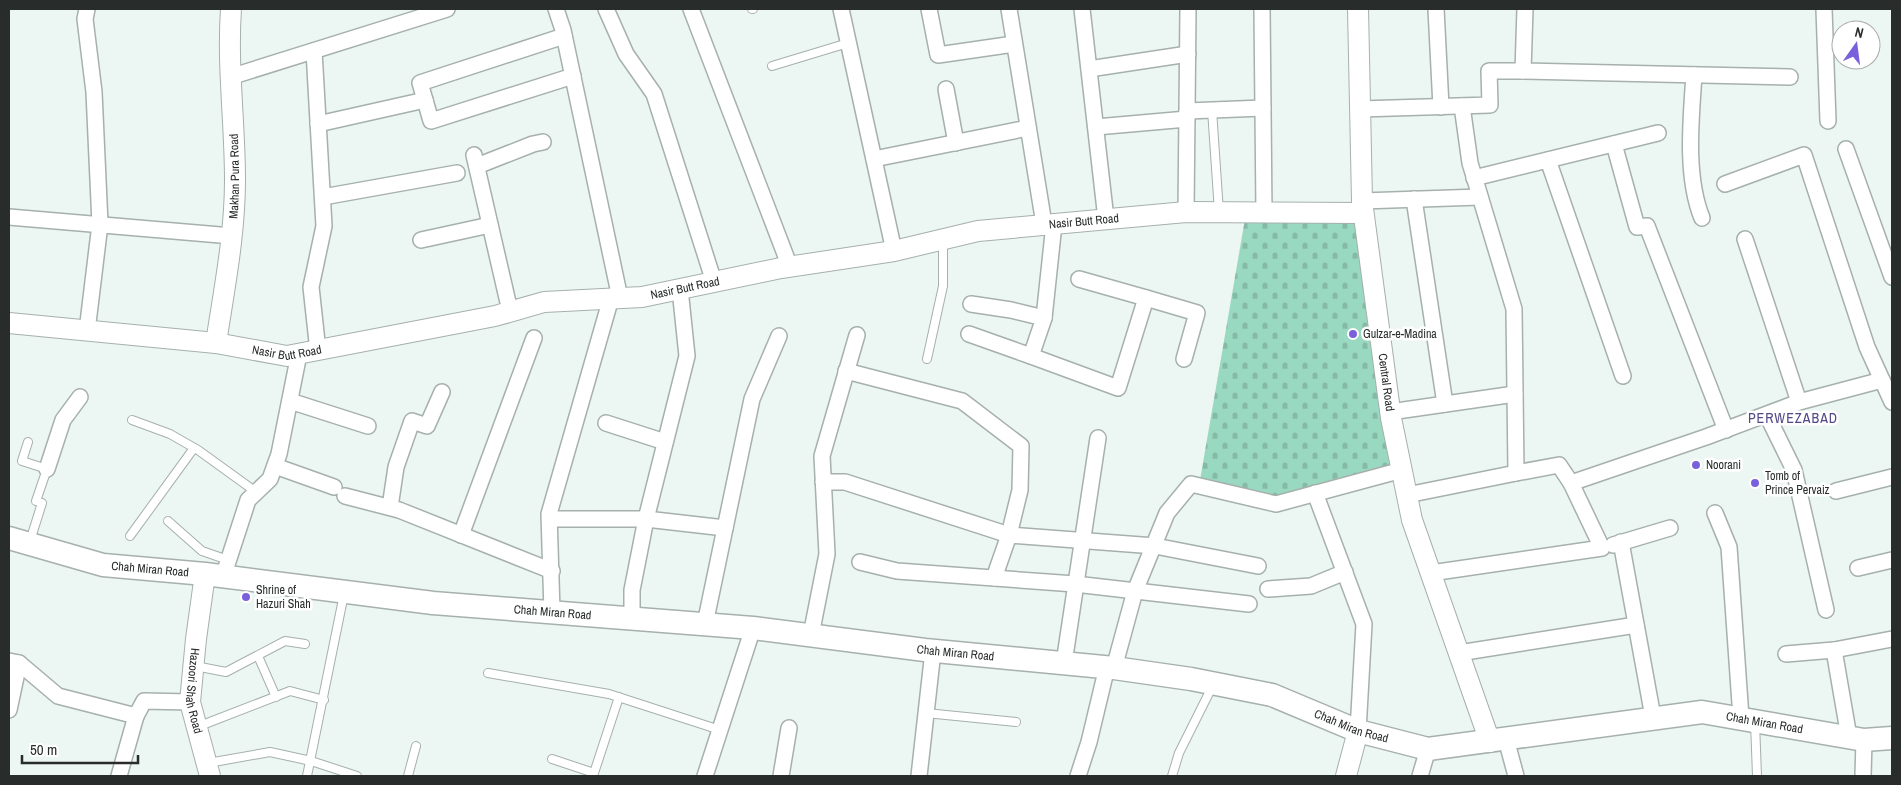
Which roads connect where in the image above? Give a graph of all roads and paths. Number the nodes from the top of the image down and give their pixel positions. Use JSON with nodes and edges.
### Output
{"nodes":[{"id":1,"x":87,"y":9,"type":"edge"},
{"id":2,"x":231,"y":9,"type":"edge"},
{"id":3,"x":447,"y":9,"type":"edge"},
{"id":4,"x":556,"y":9,"type":"edge"},
{"id":5,"x":606,"y":9,"type":"edge"},
{"id":6,"x":691,"y":9,"type":"edge"},
{"id":7,"x":841,"y":9,"type":"edge"},
{"id":8,"x":929,"y":9,"type":"edge"},
{"id":9,"x":1009,"y":9,"type":"edge"},
{"id":10,"x":1082,"y":9,"type":"edge"},
{"id":11,"x":1188,"y":9,"type":"edge"},
{"id":12,"x":1262,"y":9,"type":"edge"},
{"id":13,"x":1358,"y":9,"type":"edge"},
{"id":14,"x":1436,"y":9,"type":"edge"},
{"id":15,"x":1525,"y":9,"type":"edge"},
{"id":16,"x":1824,"y":9,"type":"edge"},
{"id":17,"x":564,"y":36,"type":"junction"},
{"id":18,"x":848,"y":43,"type":"junction"},
{"id":19,"x":1014,"y":44,"type":"junction"},
{"id":20,"x":314,"y":51,"type":"junction"},
{"id":21,"x":1188,"y":54,"type":"junction"},
{"id":22,"x":772,"y":66,"type":"dead end"},
{"id":23,"x":1089,"y":69,"type":"junction"},
{"id":24,"x":1523,"y":71,"type":"junction"},
{"id":25,"x":1694,"y":75,"type":"junction"},
{"id":26,"x":573,"y":76,"type":"junction"},
{"id":27,"x":1790,"y":77,"type":"dead end"},
{"id":28,"x":230,"y":78,"type":"junction"},
{"id":29,"x":946,"y":89,"type":"dead end"},
{"id":30,"x":424,"y":100,"type":"junction"},
{"id":31,"x":1462,"y":106,"type":"junction"},
{"id":32,"x":1440,"y":107,"type":"junction"},
{"id":33,"x":1263,"y":108,"type":"junction"},
{"id":34,"x":1360,"y":109,"type":"junction"},
{"id":35,"x":1212,"y":110,"type":"junction"},
{"id":36,"x":1187,"y":115,"type":"junction"},
{"id":37,"x":1828,"y":121,"type":"dead end"},
{"id":38,"x":318,"y":124,"type":"junction"},
{"id":39,"x":1096,"y":127,"type":"junction"},
{"id":40,"x":1028,"y":128,"type":"junction"},
{"id":41,"x":1658,"y":133,"type":"dead end"},
{"id":42,"x":543,"y":142,"type":"dead end"},
{"id":43,"x":956,"y":143,"type":"junction"},
{"id":44,"x":1614,"y":144,"type":"junction"},
{"id":45,"x":1846,"y":149,"type":"dead end"},
{"id":46,"x":874,"y":159,"type":"junction"},
{"id":47,"x":1548,"y":160,"type":"junction"},
{"id":48,"x":457,"y":173,"type":"dead end"},
{"id":49,"x":1474,"y":178,"type":"junction"},
{"id":50,"x":1725,"y":184,"type":"dead end"},
{"id":51,"x":322,"y":197,"type":"junction"},
{"id":52,"x":1480,"y":197,"type":"junction"},
{"id":53,"x":1414,"y":200,"type":"junction"},
{"id":54,"x":1362,"y":207,"type":"junction"},
{"id":55,"x":1186,"y":212,"type":"junction"},
{"id":56,"x":1219,"y":212,"type":"junction"},
{"id":57,"x":1264,"y":212,"type":"junction"},
{"id":58,"x":9,"y":217,"type":"edge"},
{"id":59,"x":1106,"y":218,"type":"junction"},
{"id":60,"x":1702,"y":218,"type":"dead end"},
{"id":61,"x":100,"y":224,"type":"junction"},
{"id":62,"x":1049,"y":224,"type":"junction"},
{"id":63,"x":490,"y":225,"type":"junction"},
{"id":64,"x":232,"y":236,"type":"junction"},
{"id":65,"x":943,"y":239,"type":"junction"},
{"id":66,"x":1745,"y":239,"type":"dead end"},
{"id":67,"x":421,"y":240,"type":"dead end"},
{"id":68,"x":894,"y":251,"type":"junction"},
{"id":69,"x":790,"y":267,"type":"junction"},
{"id":70,"x":1892,"y":277,"type":"edge"},
{"id":71,"x":1079,"y":279,"type":"dead end"},
{"id":72,"x":714,"y":282,"type":"junction"},
{"id":73,"x":680,"y":289,"type":"junction"},
{"id":74,"x":616,"y":298,"type":"junction"},
{"id":75,"x":1146,"y":298,"type":"junction"},
{"id":76,"x":971,"y":304,"type":"dead end"},
{"id":77,"x":510,"y":311,"type":"junction"},
{"id":78,"x":1044,"y":318,"type":"junction"},
{"id":79,"x":9,"y":323,"type":"edge"},
{"id":80,"x":87,"y":330,"type":"junction"},
{"id":81,"x":969,"y":334,"type":"dead end"},
{"id":82,"x":857,"y":335,"type":"dead end"},
{"id":83,"x":779,"y":336,"type":"dead end"},
{"id":84,"x":534,"y":338,"type":"dead end"},
{"id":85,"x":216,"y":344,"type":"junction"},
{"id":86,"x":308,"y":353,"type":"junction"},
{"id":87,"x":1031,"y":356,"type":"junction"},
{"id":88,"x":927,"y":359,"type":"dead end"},
{"id":89,"x":1184,"y":359,"type":"dead end"},
{"id":90,"x":846,"y":371,"type":"junction"},
{"id":91,"x":1623,"y":376,"type":"dead end"},
{"id":92,"x":1882,"y":380,"type":"junction"},
{"id":93,"x":442,"y":392,"type":"dead end"},
{"id":94,"x":1515,"y":394,"type":"junction"},
{"id":95,"x":80,"y":397,"type":"dead end"},
{"id":96,"x":290,"y":401,"type":"junction"},
{"id":97,"x":1800,"y":402,"type":"junction"},
{"id":98,"x":1892,"y":402,"type":"edge"},
{"id":99,"x":1444,"y":404,"type":"junction"},
{"id":100,"x":1390,"y":412,"type":"junction"},
{"id":101,"x":1767,"y":415,"type":"junction"},
{"id":102,"x":132,"y":420,"type":"dead end"},
{"id":103,"x":606,"y":423,"type":"dead end"},
{"id":104,"x":368,"y":426,"type":"dead end"},
{"id":105,"x":1726,"y":430,"type":"junction"},
{"id":106,"x":1098,"y":438,"type":"dead end"},
{"id":107,"x":28,"y":442,"type":"dead end"},
{"id":108,"x":665,"y":442,"type":"junction"},
{"id":109,"x":194,"y":448,"type":"junction"},
{"id":110,"x":275,"y":466,"type":"junction"},
{"id":111,"x":47,"y":469,"type":"junction"},
{"id":112,"x":1402,"y":470,"type":"junction"},
{"id":113,"x":1516,"y":473,"type":"junction"},
{"id":114,"x":1892,"y":476,"type":"edge"},
{"id":115,"x":823,"y":482,"type":"junction"},
{"id":116,"x":1571,"y":482,"type":"junction"},
{"id":117,"x":1836,"y":490,"type":"dead end"},
{"id":118,"x":256,"y":492,"type":"junction"},
{"id":119,"x":1315,"y":493,"type":"junction"},
{"id":120,"x":1407,"y":495,"type":"junction"},
{"id":121,"x":390,"y":507,"type":"junction"},
{"id":122,"x":1714,"y":513,"type":"dead end"},
{"id":123,"x":550,"y":519,"type":"junction"},
{"id":124,"x":646,"y":519,"type":"junction"},
{"id":125,"x":168,"y":521,"type":"dead end"},
{"id":126,"x":725,"y":528,"type":"junction"},
{"id":127,"x":1670,"y":528,"type":"dead end"},
{"id":128,"x":461,"y":535,"type":"junction"},
{"id":129,"x":1010,"y":535,"type":"junction"},
{"id":130,"x":130,"y":536,"type":"dead end"},
{"id":131,"x":19,"y":541,"type":"edge"},
{"id":132,"x":1081,"y":541,"type":"junction"},
{"id":133,"x":1621,"y":542,"type":"junction"},
{"id":134,"x":1155,"y":546,"type":"junction"},
{"id":135,"x":1602,"y":548,"type":"junction"},
{"id":136,"x":1892,"y":560,"type":"edge"},
{"id":137,"x":860,"y":562,"type":"dead end"},
{"id":138,"x":1258,"y":566,"type":"dead end"},
{"id":139,"x":1858,"y":568,"type":"dead end"},
{"id":140,"x":219,"y":570,"type":"junction"},
{"id":141,"x":552,"y":571,"type":"junction"},
{"id":142,"x":1345,"y":572,"type":"junction"},
{"id":143,"x":1431,"y":574,"type":"junction"},
{"id":144,"x":994,"y":578,"type":"junction"},
{"id":145,"x":1075,"y":584,"type":"junction"},
{"id":146,"x":1268,"y":589,"type":"dead end"},
{"id":147,"x":1136,"y":591,"type":"junction"},
{"id":148,"x":345,"y":592,"type":"junction"},
{"id":149,"x":1249,"y":604,"type":"dead end"},
{"id":150,"x":1826,"y":610,"type":"dead end"},
{"id":151,"x":552,"y":612,"type":"junction"},
{"id":152,"x":632,"y":618,"type":"junction"},
{"id":153,"x":705,"y":624,"type":"junction"},
{"id":154,"x":1636,"y":625,"type":"junction"},
{"id":155,"x":753,"y":628,"type":"junction"},
{"id":156,"x":811,"y":635,"type":"junction"},
{"id":157,"x":1892,"y":639,"type":"edge"},
{"id":158,"x":305,"y":644,"type":"dead end"},
{"id":159,"x":933,"y":650,"type":"junction"},
{"id":160,"x":1834,"y":650,"type":"junction"},
{"id":161,"x":1459,"y":653,"type":"junction"},
{"id":162,"x":1786,"y":654,"type":"dead end"},
{"id":163,"x":258,"y":656,"type":"junction"},
{"id":164,"x":14,"y":662,"type":"edge"},
{"id":165,"x":1064,"y":663,"type":"junction"},
{"id":166,"x":193,"y":666,"type":"junction"},
{"id":167,"x":1111,"y":668,"type":"junction"},
{"id":168,"x":488,"y":673,"type":"dead end"},
{"id":169,"x":1214,"y":683,"type":"junction"},
{"id":170,"x":276,"y":697,"type":"junction"},
{"id":171,"x":619,"y":697,"type":"junction"},
{"id":172,"x":324,"y":700,"type":"junction"},
{"id":173,"x":190,"y":702,"type":"junction"},
{"id":174,"x":9,"y":710,"type":"edge"},
{"id":175,"x":926,"y":713,"type":"junction"},
{"id":176,"x":136,"y":716,"type":"junction"},
{"id":177,"x":1653,"y":717,"type":"junction"},
{"id":178,"x":1748,"y":719,"type":"junction"},
{"id":179,"x":1016,"y":722,"type":"dead end"},
{"id":180,"x":196,"y":727,"type":"junction"},
{"id":181,"x":789,"y":728,"type":"dead end"},
{"id":182,"x":720,"y":730,"type":"junction"},
{"id":183,"x":1358,"y":731,"type":"junction"},
{"id":184,"x":1856,"y":738,"type":"junction"},
{"id":185,"x":1892,"y":738,"type":"edge"},
{"id":186,"x":1498,"y":740,"type":"junction"},
{"id":187,"x":416,"y":746,"type":"dead end"},
{"id":188,"x":1428,"y":749,"type":"junction"},
{"id":189,"x":552,"y":759,"type":"dead end"},
{"id":190,"x":311,"y":761,"type":"junction"},
{"id":191,"x":207,"y":771,"type":"edge"},
{"id":192,"x":119,"y":776,"type":"edge"},
{"id":193,"x":307,"y":776,"type":"edge"},
{"id":194,"x":357,"y":776,"type":"edge"},
{"id":195,"x":408,"y":776,"type":"edge"},
{"id":196,"x":705,"y":776,"type":"edge"},
{"id":197,"x":781,"y":776,"type":"edge"},
{"id":198,"x":919,"y":776,"type":"edge"},
{"id":199,"x":1078,"y":776,"type":"edge"},
{"id":200,"x":1172,"y":776,"type":"edge"},
{"id":201,"x":1346,"y":776,"type":"edge"},
{"id":202,"x":1420,"y":776,"type":"edge"},
{"id":203,"x":1516,"y":776,"type":"edge"},
{"id":204,"x":1758,"y":776,"type":"edge"},
{"id":205,"x":1862,"y":776,"type":"edge"}],
"edges":[{"from":1,"to":61,"type":"street"},
{"from":2,"to":28,"type":"street","name":"Makhan Pura Road"},
{"from":3,"to":20,"type":"street"},
{"from":4,"to":17,"type":"street"},
{"from":5,"to":72,"type":"street"},
{"from":6,"to":69,"type":"street"},
{"from":7,"to":18,"type":"street"},
{"from":8,"to":19,"type":"street"},
{"from":9,"to":19,"type":"street"},
{"from":10,"to":23,"type":"street"},
{"from":11,"to":21,"type":"street"},
{"from":12,"to":33,"type":"street"},
{"from":13,"to":34,"type":"street","name":"Central Road"},
{"from":14,"to":32,"type":"street"},
{"from":15,"to":24,"type":"street"},
{"from":16,"to":37,"type":"street"},
{"from":17,"to":26,"type":"street"},
{"from":17,"to":30,"type":"street"},
{"from":18,"to":22,"type":"lane"},
{"from":18,"to":46,"type":"street"},
{"from":19,"to":40,"type":"street"},
{"from":20,"to":28,"type":"street"},
{"from":20,"to":38,"type":"street"},
{"from":21,"to":23,"type":"street"},
{"from":21,"to":36,"type":"street"},
{"from":23,"to":39,"type":"street"},
{"from":24,"to":25,"type":"street"},
{"from":24,"to":31,"type":"street"},
{"from":25,"to":27,"type":"street"},
{"from":25,"to":60,"type":"street"},
{"from":26,"to":30,"type":"street"},
{"from":26,"to":74,"type":"street"},
{"from":28,"to":64,"type":"street","name":"Makhan Pura Road"},
{"from":29,"to":43,"type":"street"},
{"from":30,"to":38,"type":"street"},
{"from":31,"to":32,"type":"street"},
{"from":31,"to":49,"type":"street"},
{"from":32,"to":34,"type":"street"},
{"from":33,"to":35,"type":"street"},
{"from":33,"to":57,"type":"street"},
{"from":34,"to":54,"type":"street","name":"Central Road"},
{"from":35,"to":36,"type":"street"},
{"from":35,"to":56,"type":"lane"},
{"from":36,"to":39,"type":"street"},
{"from":36,"to":55,"type":"street"},
{"from":38,"to":51,"type":"street"},
{"from":39,"to":59,"type":"street"},
{"from":40,"to":43,"type":"street"},
{"from":40,"to":62,"type":"street"},
{"from":41,"to":44,"type":"street"},
{"from":42,"to":63,"type":"street"},
{"from":43,"to":46,"type":"street"},
{"from":44,"to":47,"type":"street"},
{"from":44,"to":105,"type":"street"},
{"from":45,"to":70,"type":"street"},
{"from":46,"to":68,"type":"street"},
{"from":47,"to":49,"type":"street"},
{"from":47,"to":91,"type":"street"},
{"from":48,"to":51,"type":"street"},
{"from":49,"to":52,"type":"street"},
{"from":50,"to":92,"type":"street"},
{"from":51,"to":86,"type":"street"},
{"from":52,"to":53,"type":"street"},
{"from":52,"to":94,"type":"street"},
{"from":53,"to":54,"type":"street"},
{"from":53,"to":99,"type":"street"},
{"from":54,"to":57,"type":"street","name":"Nasir Butt Road"},
{"from":54,"to":100,"type":"street","name":"Central Road"},
{"from":55,"to":56,"type":"street","name":"Nasir Butt Road"},
{"from":55,"to":59,"type":"street","name":"Nasir Butt Road"},
{"from":56,"to":57,"type":"street","name":"Nasir Butt Road"},
{"from":58,"to":61,"type":"street"},
{"from":59,"to":62,"type":"street","name":"Nasir Butt Road"},
{"from":61,"to":64,"type":"street"},
{"from":61,"to":80,"type":"street"},
{"from":62,"to":65,"type":"street","name":"Nasir Butt Road"},
{"from":62,"to":78,"type":"street"},
{"from":63,"to":67,"type":"street"},
{"from":63,"to":77,"type":"street"},
{"from":64,"to":85,"type":"street","name":"Makhan Pura Road"},
{"from":65,"to":68,"type":"street","name":"Nasir Butt Road"},
{"from":65,"to":88,"type":"lane"},
{"from":66,"to":97,"type":"street"},
{"from":68,"to":69,"type":"street","name":"Nasir Butt Road"},
{"from":69,"to":72,"type":"street","name":"Nasir Butt Road"},
{"from":71,"to":75,"type":"street"},
{"from":72,"to":73,"type":"street","name":"Nasir Butt Road"},
{"from":73,"to":74,"type":"street","name":"Nasir Butt Road"},
{"from":73,"to":108,"type":"street"},
{"from":74,"to":77,"type":"street","name":"Nasir Butt Road"},
{"from":74,"to":123,"type":"street"},
{"from":75,"to":87,"type":"street"},
{"from":75,"to":89,"type":"street"},
{"from":76,"to":78,"type":"street"},
{"from":77,"to":86,"type":"street","name":"Nasir Butt Road"},
{"from":78,"to":87,"type":"street"},
{"from":79,"to":80,"type":"street","name":"Nasir Butt Road"},
{"from":80,"to":85,"type":"street","name":"Nasir Butt Road"},
{"from":81,"to":87,"type":"street"},
{"from":82,"to":90,"type":"street"},
{"from":83,"to":126,"type":"street"},
{"from":84,"to":128,"type":"street"},
{"from":85,"to":86,"type":"street","name":"Nasir Butt Road"},
{"from":86,"to":96,"type":"street"},
{"from":90,"to":115,"type":"street"},
{"from":90,"to":129,"type":"street"},
{"from":92,"to":97,"type":"street"},
{"from":92,"to":98,"type":"street"},
{"from":93,"to":121,"type":"street"},
{"from":94,"to":99,"type":"street"},
{"from":94,"to":113,"type":"street"},
{"from":95,"to":111,"type":"street"},
{"from":96,"to":104,"type":"street"},
{"from":96,"to":110,"type":"street"},
{"from":97,"to":101,"type":"street"},
{"from":99,"to":100,"type":"street"},
{"from":100,"to":112,"type":"street","name":"Central Road"},
{"from":101,"to":105,"type":"street"},
{"from":101,"to":150,"type":"street"},
{"from":102,"to":109,"type":"lane"},
{"from":103,"to":108,"type":"street"},
{"from":105,"to":116,"type":"street"},
{"from":106,"to":132,"type":"street"},
{"from":107,"to":111,"type":"lane"},
{"from":108,"to":124,"type":"street"},
{"from":109,"to":118,"type":"lane"},
{"from":109,"to":130,"type":"lane"},
{"from":110,"to":118,"type":"street"},
{"from":110,"to":121,"type":"street"},
{"from":111,"to":131,"type":"lane"},
{"from":112,"to":119,"type":"street"},
{"from":112,"to":120,"type":"street","name":"Central Road"},
{"from":113,"to":116,"type":"street"},
{"from":113,"to":120,"type":"street"},
{"from":114,"to":117,"type":"street"},
{"from":115,"to":129,"type":"street"},
{"from":115,"to":156,"type":"street"},
{"from":116,"to":135,"type":"street"},
{"from":118,"to":140,"type":"street"},
{"from":119,"to":134,"type":"street"},
{"from":119,"to":142,"type":"street"},
{"from":120,"to":143,"type":"street","name":"Central Road"},
{"from":121,"to":128,"type":"street"},
{"from":122,"to":178,"type":"street"},
{"from":123,"to":124,"type":"street"},
{"from":123,"to":141,"type":"street"},
{"from":124,"to":126,"type":"street"},
{"from":124,"to":152,"type":"street"},
{"from":125,"to":140,"type":"lane"},
{"from":126,"to":153,"type":"street"},
{"from":127,"to":133,"type":"street"},
{"from":128,"to":141,"type":"street"},
{"from":129,"to":132,"type":"street"},
{"from":129,"to":144,"type":"street"},
{"from":131,"to":140,"type":"main road","name":"Chah Miran Road"},
{"from":132,"to":134,"type":"street"},
{"from":132,"to":145,"type":"street"},
{"from":133,"to":135,"type":"street"},
{"from":133,"to":154,"type":"street"},
{"from":134,"to":138,"type":"street"},
{"from":134,"to":147,"type":"street"},
{"from":135,"to":143,"type":"street"},
{"from":136,"to":139,"type":"street"},
{"from":137,"to":144,"type":"street"},
{"from":140,"to":148,"type":"main road","name":"Chah Miran Road"},
{"from":140,"to":166,"type":"street","name":"Hazoori Shah Road"},
{"from":141,"to":151,"type":"street"},
{"from":142,"to":146,"type":"street"},
{"from":142,"to":183,"type":"street"},
{"from":143,"to":161,"type":"street","name":"Central Road"},
{"from":144,"to":145,"type":"street"},
{"from":145,"to":147,"type":"street"},
{"from":145,"to":165,"type":"street"},
{"from":147,"to":149,"type":"street"},
{"from":147,"to":167,"type":"street"},
{"from":148,"to":151,"type":"main road","name":"Chah Miran Road"},
{"from":148,"to":172,"type":"lane"},
{"from":151,"to":152,"type":"main road","name":"Chah Miran Road"},
{"from":152,"to":153,"type":"main road","name":"Chah Miran Road"},
{"from":153,"to":155,"type":"main road","name":"Chah Miran Road"},
{"from":154,"to":161,"type":"street"},
{"from":154,"to":177,"type":"street"},
{"from":155,"to":156,"type":"main road","name":"Chah Miran Road"},
{"from":155,"to":182,"type":"street"},
{"from":156,"to":159,"type":"main road","name":"Chah Miran Road"},
{"from":157,"to":160,"type":"street"},
{"from":158,"to":163,"type":"lane"},
{"from":159,"to":165,"type":"main road","name":"Chah Miran Road"},
{"from":159,"to":175,"type":"street"},
{"from":160,"to":162,"type":"street"},
{"from":160,"to":184,"type":"street"},
{"from":161,"to":186,"type":"street","name":"Central Road"},
{"from":163,"to":166,"type":"lane"},
{"from":163,"to":170,"type":"lane"},
{"from":164,"to":174,"type":"street"},
{"from":164,"to":176,"type":"street"},
{"from":165,"to":167,"type":"main road","name":"Chah Miran Road"},
{"from":166,"to":173,"type":"street","name":"Hazoori Shah Road"},
{"from":167,"to":169,"type":"main road","name":"Chah Miran Road"},
{"from":167,"to":199,"type":"street"},
{"from":168,"to":171,"type":"lane"},
{"from":169,"to":183,"type":"main road","name":"Chah Miran Road"},
{"from":169,"to":200,"type":"lane"},
{"from":170,"to":172,"type":"lane"},
{"from":170,"to":180,"type":"lane"},
{"from":171,"to":182,"type":"lane"},
{"from":171,"to":189,"type":"lane"},
{"from":172,"to":190,"type":"lane"},
{"from":173,"to":176,"type":"street"},
{"from":173,"to":180,"type":"street","name":"Hazoori Shah Road"},
{"from":175,"to":179,"type":"lane"},
{"from":175,"to":198,"type":"street"},
{"from":176,"to":192,"type":"street"},
{"from":177,"to":178,"type":"main road","name":"Chah Miran Road"},
{"from":177,"to":186,"type":"main road","name":"Chah Miran Road"},
{"from":178,"to":184,"type":"main road","name":"Chah Miran Road"},
{"from":178,"to":204,"type":"lane"},
{"from":180,"to":191,"type":"street","name":"Hazoori Shah Road"},
{"from":181,"to":197,"type":"street"},
{"from":182,"to":196,"type":"street"},
{"from":183,"to":188,"type":"main road","name":"Chah Miran Road"},
{"from":183,"to":201,"type":"street"},
{"from":184,"to":185,"type":"main road","name":"Chah Miran Road"},
{"from":184,"to":205,"type":"street"},
{"from":186,"to":188,"type":"main road","name":"Chah Miran Road"},
{"from":186,"to":203,"type":"street"},
{"from":187,"to":195,"type":"lane"},
{"from":188,"to":202,"type":"street"},
{"from":190,"to":191,"type":"lane"},
{"from":190,"to":193,"type":"lane"},
{"from":190,"to":194,"type":"lane"}]}
